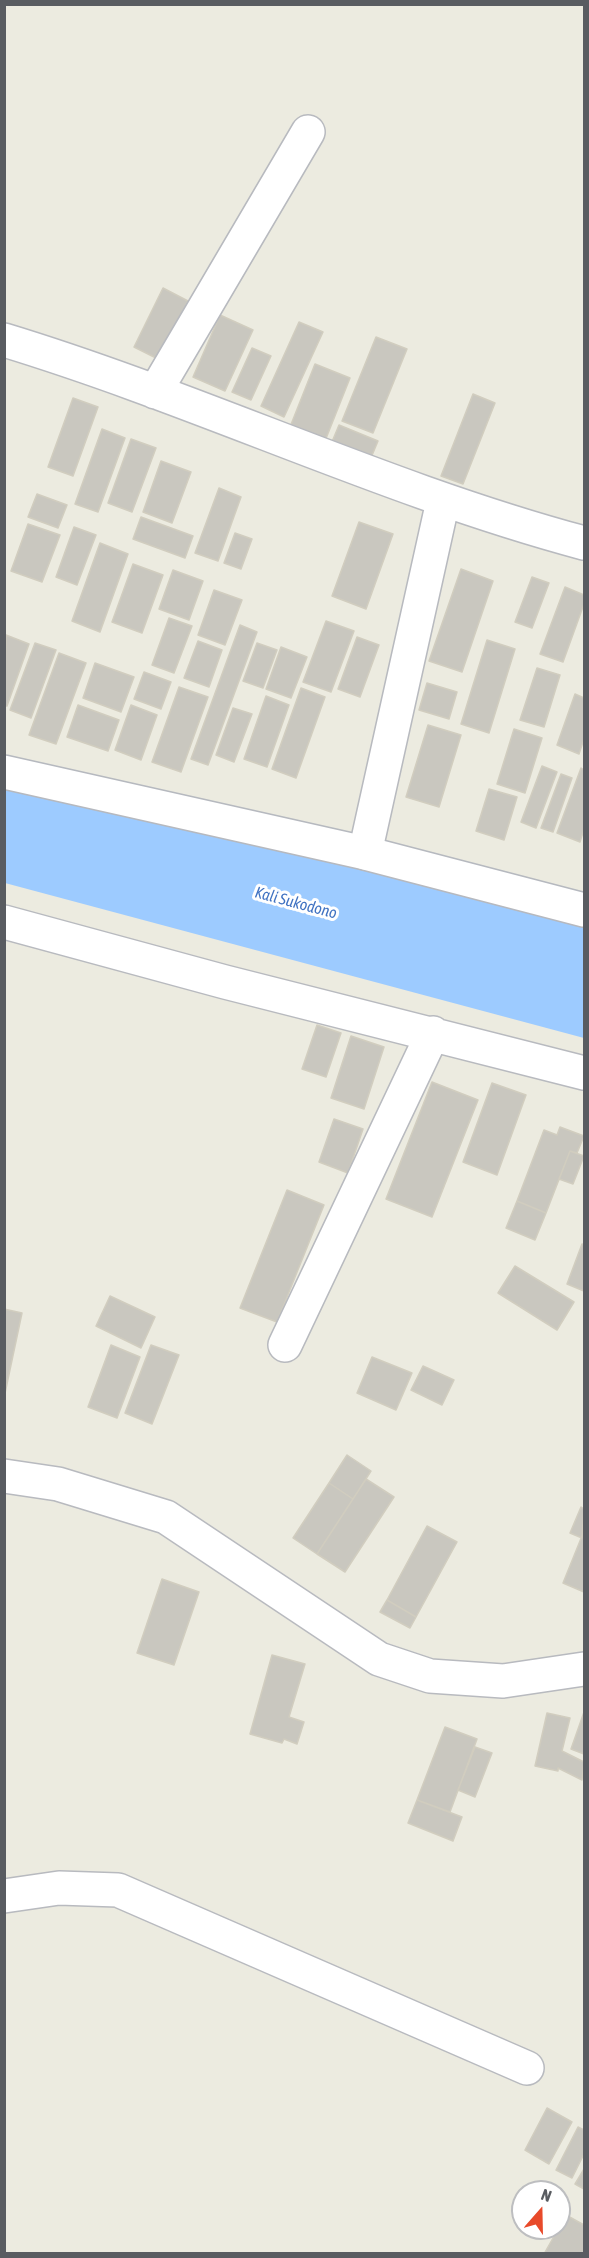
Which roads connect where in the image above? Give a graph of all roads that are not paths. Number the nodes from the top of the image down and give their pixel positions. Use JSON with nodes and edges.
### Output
{"nodes":[{"id":1,"x":308,"y":132,"type":"dead end"},
{"id":2,"x":4,"y":340,"type":"edge"},
{"id":3,"x":155,"y":392,"type":"junction"},
{"id":4,"x":442,"y":501,"type":"junction"},
{"id":5,"x":585,"y":543,"type":"edge"},
{"id":6,"x":4,"y":772,"type":"edge"},
{"id":7,"x":364,"y":853,"type":"junction"},
{"id":8,"x":585,"y":910,"type":"edge"},
{"id":9,"x":4,"y":921,"type":"edge"},
{"id":10,"x":433,"y":1033,"type":"junction"},
{"id":11,"x":585,"y":1073,"type":"edge"},
{"id":12,"x":285,"y":1345,"type":"dead end"},
{"id":13,"x":4,"y":1476,"type":"edge"},
{"id":14,"x":585,"y":1669,"type":"edge"},
{"id":15,"x":4,"y":1896,"type":"edge"},
{"id":16,"x":527,"y":2068,"type":"dead end"}],
"edges":[{"from":1,"to":3,"type":"street"},
{"from":2,"to":3,"type":"street"},
{"from":3,"to":4,"type":"street"},
{"from":4,"to":5,"type":"street"},
{"from":4,"to":7,"type":"street"},
{"from":6,"to":7,"type":"street"},
{"from":7,"to":8,"type":"street"},
{"from":9,"to":10,"type":"street"},
{"from":10,"to":11,"type":"street"},
{"from":10,"to":12,"type":"street"},
{"from":13,"to":14,"type":"street"},
{"from":15,"to":16,"type":"street"}]}
